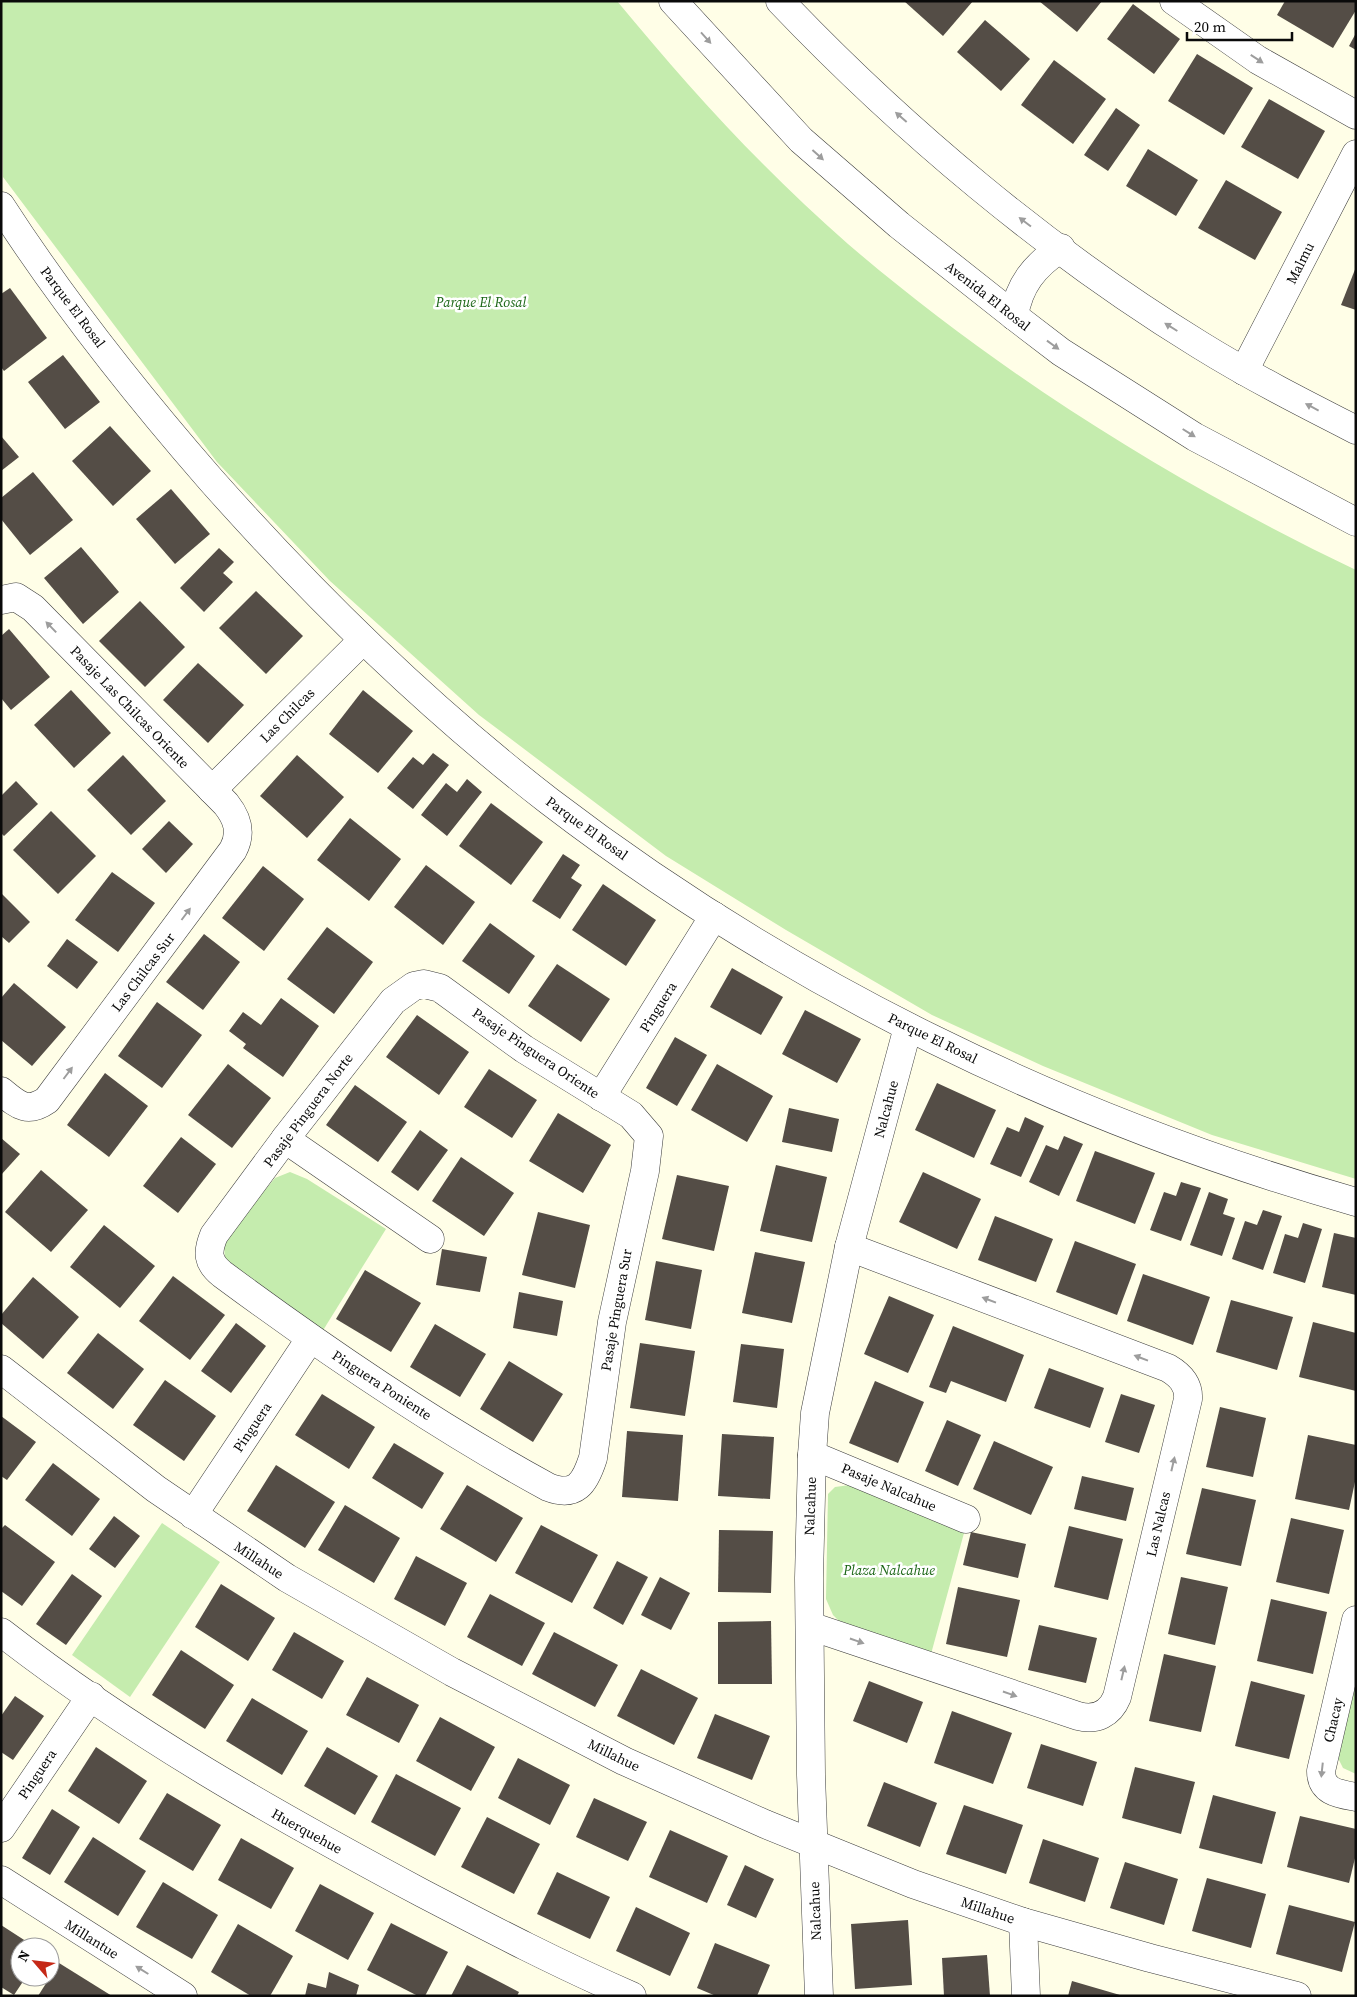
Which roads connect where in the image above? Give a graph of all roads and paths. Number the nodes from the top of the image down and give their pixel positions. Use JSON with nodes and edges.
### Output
{"nodes":[{"id":1,"x":673,"y":1,"type":"edge"},
{"id":2,"x":780,"y":1,"type":"edge"},
{"id":3,"x":1174,"y":1,"type":"edge"},
{"id":4,"x":1356,"y":115,"type":"edge"},
{"id":5,"x":1356,"y":154,"type":"edge"},
{"id":6,"x":1,"y":206,"type":"edge"},
{"id":7,"x":10,"y":238,"type":"edge"},
{"id":8,"x":1061,"y":248,"type":"junction"},
{"id":9,"x":1014,"y":316,"type":"junction"},
{"id":10,"x":1244,"y":371,"type":"junction"},
{"id":11,"x":1356,"y":430,"type":"edge"},
{"id":12,"x":1356,"y":522,"type":"edge"},
{"id":13,"x":6,"y":598,"type":"edge"},
{"id":14,"x":363,"y":640,"type":"junction"},
{"id":15,"x":212,"y":790,"type":"junction"},
{"id":16,"x":239,"y":828,"type":"joint"},
{"id":17,"x":714,"y":916,"type":"junction"},
{"id":18,"x":424,"y":984,"type":"joint"},
{"id":19,"x":908,"y":1027,"type":"junction"},
{"id":20,"x":1,"y":1091,"type":"edge"},
{"id":21,"x":601,"y":1097,"type":"junction"},
{"id":22,"x":644,"y":1129,"type":"joint"},
{"id":23,"x":285,"y":1139,"type":"junction"},
{"id":24,"x":1356,"y":1202,"type":"edge"},
{"id":25,"x":430,"y":1239,"type":"dead end"},
{"id":26,"x":849,"y":1247,"type":"junction"},
{"id":27,"x":208,"y":1252,"type":"joint"},
{"id":28,"x":310,"y":1339,"type":"junction"},
{"id":29,"x":1,"y":1369,"type":"edge"},
{"id":30,"x":812,"y":1455,"type":"junction"},
{"id":31,"x":574,"y":1488,"type":"joint"},
{"id":32,"x":193,"y":1515,"type":"junction"},
{"id":33,"x":966,"y":1519,"type":"dead end"},
{"id":34,"x":1356,"y":1620,"type":"edge"},
{"id":35,"x":810,"y":1626,"type":"junction"},
{"id":36,"x":1,"y":1632,"type":"edge"},
{"id":37,"x":1352,"y":1656,"type":"edge"},
{"id":38,"x":90,"y":1696,"type":"junction"},
{"id":39,"x":1356,"y":1798,"type":"edge"},
{"id":40,"x":1,"y":1828,"type":"edge"},
{"id":41,"x":813,"y":1844,"type":"junction"},
{"id":42,"x":1,"y":1880,"type":"edge"},
{"id":43,"x":1023,"y":1922,"type":"junction"},
{"id":44,"x":183,"y":1996,"type":"edge"},
{"id":45,"x":632,"y":1996,"type":"edge"},
{"id":46,"x":819,"y":1996,"type":"edge"},
{"id":47,"x":1026,"y":1996,"type":"edge"},
{"id":48,"x":1297,"y":1996,"type":"edge"}],
"edges":[{"from":1,"to":9,"type":"street","name":"Avenida El Rosal","one_way":true},
{"from":8,"to":2,"type":"street","one_way":true},
{"from":3,"to":4,"type":"street","one_way":true},
{"from":5,"to":10,"type":"street","name":"Malmu"},
{"from":6,"to":7,"type":"street","name":"Parque El Rosal"},
{"from":7,"to":14,"type":"street","name":"Parque El Rosal"},
{"from":8,"to":9,"type":"street"},
{"from":10,"to":8,"type":"street","one_way":true},
{"from":9,"to":12,"type":"street","name":"Avenida El Rosal","one_way":true},
{"from":11,"to":10,"type":"street","one_way":true},
{"from":15,"to":13,"type":"street","name":"Pasaje Las Chilcas Oriente","one_way":true},
{"from":14,"to":15,"type":"street","name":"Las Chilcas"},
{"from":14,"to":17,"type":"street","name":"Parque El Rosal"},
{"from":15,"to":16,"type":"street","name":"Pasaje Las Chilcas Oriente"},
{"from":20,"to":16,"type":"street","name":"Las Chilcas Sur","one_way":true},
{"from":17,"to":19,"type":"street","name":"Parque El Rosal"},
{"from":17,"to":21,"type":"street","name":"Pinguera"},
{"from":18,"to":21,"type":"street","name":"Pasaje Pinguera Oriente"},
{"from":18,"to":23,"type":"street","name":"Pasaje Pinguera Norte"},
{"from":19,"to":24,"type":"street","name":"Parque El Rosal"},
{"from":19,"to":26,"type":"street","name":"Nalcahue"},
{"from":21,"to":22,"type":"street","name":"Pasaje Pinguera Oriente"},
{"from":22,"to":31,"type":"street","name":"Pasaje Pinguera Sur"},
{"from":23,"to":25,"type":"street"},
{"from":23,"to":27,"type":"street","name":"Pasaje Pinguera Norte"},
{"from":26,"to":30,"type":"street","name":"Nalcahue"},
{"from":35,"to":26,"type":"street","name":"Las Nalcas","one_way":true},
{"from":27,"to":28,"type":"street","name":"Pinguera Poniente"},
{"from":28,"to":31,"type":"street","name":"Pinguera Poniente"},
{"from":28,"to":32,"type":"street","name":"Pinguera"},
{"from":29,"to":32,"type":"street","name":"Millahue"},
{"from":30,"to":33,"type":"street","name":"Pasaje Nalcahue"},
{"from":30,"to":35,"type":"street","name":"Nalcahue"},
{"from":32,"to":41,"type":"street","name":"Millahue"},
{"from":34,"to":37,"type":"street","name":"Chacay"},
{"from":35,"to":41,"type":"street","name":"Nalcahue"},
{"from":36,"to":38,"type":"street","name":"Huerquehue"},
{"from":37,"to":39,"type":"street","name":"Chacay","one_way":true},
{"from":38,"to":40,"type":"street","name":"Pinguera"},
{"from":38,"to":45,"type":"street","name":"Huerquehue"},
{"from":41,"to":43,"type":"street","name":"Millahue"},
{"from":41,"to":46,"type":"street","name":"Nalcahue"},
{"from":44,"to":42,"type":"street","name":"Millantue","one_way":true},
{"from":43,"to":47,"type":"street"},
{"from":43,"to":48,"type":"street","name":"Millahue"}]}
